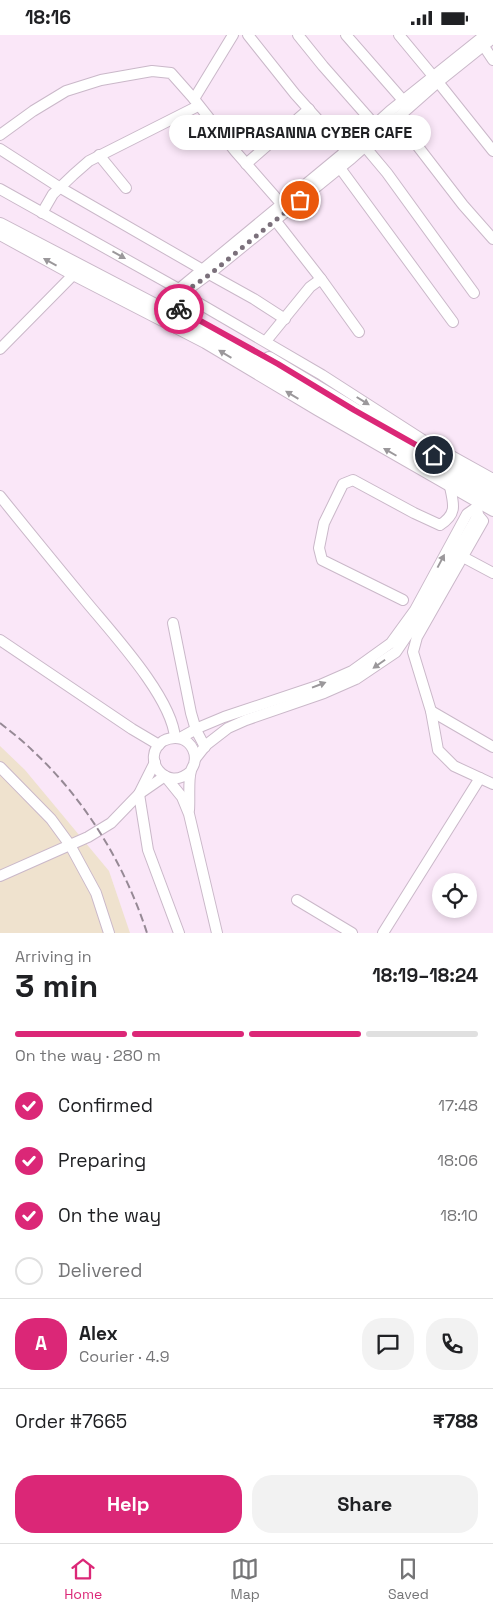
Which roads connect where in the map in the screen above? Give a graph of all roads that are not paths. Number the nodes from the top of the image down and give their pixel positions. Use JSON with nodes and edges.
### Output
{"nodes":[{"id":1,"x":233,"y":35,"type":"edge"},
{"id":2,"x":248,"y":35,"type":"edge"},
{"id":3,"x":298,"y":35,"type":"edge"},
{"id":4,"x":346,"y":35,"type":"edge"},
{"id":5,"x":399,"y":35,"type":"edge"},
{"id":6,"x":493,"y":37,"type":"edge"},
{"id":7,"x":481,"y":39,"type":"edge"},
{"id":8,"x":493,"y":60,"type":"edge"},
{"id":9,"x":436,"y":79,"type":"junction"},
{"id":10,"x":196,"y":103,"type":"junction"},
{"id":11,"x":406,"y":104,"type":"junction"},
{"id":12,"x":309,"y":109,"type":"junction"},
{"id":13,"x":396,"y":118,"type":"junction"},
{"id":14,"x":375,"y":125,"type":"junction"},
{"id":15,"x":0,"y":135,"type":"edge"},
{"id":16,"x":362,"y":143,"type":"junction"},
{"id":17,"x":0,"y":149,"type":"edge"},
{"id":18,"x":346,"y":151,"type":"junction"},
{"id":19,"x":493,"y":151,"type":"edge"},
{"id":20,"x":99,"y":155,"type":"junction"},
{"id":21,"x":246,"y":163,"type":"junction"},
{"id":22,"x":340,"y":168,"type":"junction"},
{"id":23,"x":59,"y":187,"type":"junction"},
{"id":24,"x":126,"y":187,"type":"dead end"},
{"id":25,"x":0,"y":189,"type":"edge"},
{"id":26,"x":284,"y":208,"type":"junction"},
{"id":27,"x":42,"y":213,"type":"junction"},
{"id":28,"x":0,"y":214,"type":"edge"},
{"id":29,"x":275,"y":220,"type":"junction"},
{"id":30,"x":0,"y":225,"type":"edge"},
{"id":31,"x":0,"y":235,"type":"edge"},
{"id":32,"x":493,"y":239,"type":"edge"},
{"id":33,"x":206,"y":272,"type":"junction"},
{"id":34,"x":74,"y":275,"type":"junction"},
{"id":35,"x":321,"y":279,"type":"junction"},
{"id":36,"x":474,"y":293,"type":"dead end"},
{"id":37,"x":174,"y":299,"type":"junction"},
{"id":38,"x":285,"y":319,"type":"junction"},
{"id":39,"x":453,"y":322,"type":"dead end"},
{"id":40,"x":359,"y":332,"type":"dead end"},
{"id":41,"x":266,"y":341,"type":"junction"},
{"id":42,"x":0,"y":349,"type":"edge"},
{"id":43,"x":275,"y":367,"type":"junction"},
{"id":44,"x":319,"y":393,"type":"junction"},
{"id":45,"x":450,"y":487,"type":"junction"},
{"id":46,"x":486,"y":495,"type":"edge"},
{"id":47,"x":0,"y":496,"type":"edge"},
{"id":48,"x":454,"y":506,"type":"junction"},
{"id":49,"x":493,"y":511,"type":"edge"},
{"id":50,"x":466,"y":514,"type":"junction"},
{"id":51,"x":463,"y":557,"type":"junction"},
{"id":52,"x":493,"y":573,"type":"edge"},
{"id":53,"x":403,"y":600,"type":"dead end"},
{"id":54,"x":173,"y":623,"type":"dead end"},
{"id":55,"x":0,"y":640,"type":"edge"},
{"id":56,"x":276,"y":704,"type":"junction"},
{"id":57,"x":431,"y":711,"type":"junction"},
{"id":58,"x":243,"y":715,"type":"junction"},
{"id":59,"x":132,"y":729,"type":"junction"},
{"id":60,"x":196,"y":730,"type":"junction"},
{"id":61,"x":178,"y":738,"type":"junction"},
{"id":62,"x":159,"y":745,"type":"junction"},
{"id":63,"x":205,"y":747,"type":"junction"},
{"id":64,"x":493,"y":747,"type":"edge"},
{"id":65,"x":154,"y":759,"type":"junction"},
{"id":66,"x":195,"y":759,"type":"junction"},
{"id":67,"x":0,"y":767,"type":"edge"},
{"id":68,"x":191,"y":771,"type":"junction"},
{"id":69,"x":165,"y":776,"type":"junction"},
{"id":70,"x":480,"y":778,"type":"junction"},
{"id":71,"x":493,"y":784,"type":"edge"},
{"id":72,"x":139,"y":794,"type":"junction"},
{"id":73,"x":189,"y":814,"type":"junction"},
{"id":74,"x":70,"y":845,"type":"junction"},
{"id":75,"x":0,"y":876,"type":"edge"},
{"id":76,"x":297,"y":900,"type":"dead end"},
{"id":77,"x":109,"y":933,"type":"edge"},
{"id":78,"x":179,"y":933,"type":"edge"},
{"id":79,"x":217,"y":933,"type":"edge"},
{"id":80,"x":352,"y":933,"type":"edge"},
{"id":81,"x":383,"y":933,"type":"edge"}],
"edges":[{"from":1,"to":10,"type":"street"},
{"from":2,"to":12,"type":"street"},
{"from":3,"to":14,"type":"street"},
{"from":4,"to":11,"type":"street"},
{"from":5,"to":9,"type":"street"},
{"from":6,"to":7,"type":"street"},
{"from":7,"to":8,"type":"street"},
{"from":7,"to":9,"type":"street"},
{"from":9,"to":11,"type":"street"},
{"from":9,"to":19,"type":"street"},
{"from":10,"to":15,"type":"street"},
{"from":10,"to":20,"type":"street"},
{"from":10,"to":21,"type":"street"},
{"from":11,"to":13,"type":"street"},
{"from":11,"to":14,"type":"street"},
{"from":12,"to":18,"type":"street"},
{"from":12,"to":21,"type":"street"},
{"from":13,"to":16,"type":"street"},
{"from":13,"to":32,"type":"street"},
{"from":14,"to":16,"type":"street"},
{"from":16,"to":18,"type":"street"},
{"from":16,"to":22,"type":"street"},
{"from":16,"to":36,"type":"street"},
{"from":17,"to":23,"type":"street"},
{"from":18,"to":26,"type":"street"},
{"from":20,"to":23,"type":"street"},
{"from":20,"to":24,"type":"street"},
{"from":21,"to":26,"type":"street"},
{"from":22,"to":26,"type":"street"},
{"from":22,"to":39,"type":"street"},
{"from":23,"to":27,"type":"street"},
{"from":23,"to":33,"type":"street"},
{"from":25,"to":27,"type":"street"},
{"from":26,"to":29,"type":"street"},
{"from":26,"to":33,"type":"street"},
{"from":27,"to":37,"type":"street","one_way":true},
{"from":28,"to":37,"type":"highway"},
{"from":29,"to":33,"type":"street"},
{"from":29,"to":35,"type":"street"},
{"from":30,"to":37,"type":"highway"},
{"from":34,"to":31,"type":"street","one_way":true},
{"from":33,"to":37,"type":"street"},
{"from":33,"to":38,"type":"street"},
{"from":34,"to":37,"type":"street"},
{"from":34,"to":42,"type":"street"},
{"from":35,"to":38,"type":"street"},
{"from":35,"to":40,"type":"street"},
{"from":37,"to":41,"type":"street"},
{"from":37,"to":43,"type":"highway"},
{"from":38,"to":41,"type":"street"},
{"from":41,"to":43,"type":"street"},
{"from":43,"to":44,"type":"highway"},
{"from":44,"to":43,"type":"street","one_way":true},
{"from":45,"to":44,"type":"street","one_way":true},
{"from":44,"to":46,"type":"highway"},
{"from":44,"to":46,"type":"highway","one_way":true},
{"from":45,"to":46,"type":"street"},
{"from":45,"to":48,"type":"street"},
{"from":46,"to":49,"type":"street"},
{"from":46,"to":50,"type":"street"},
{"from":46,"to":51,"type":"street"},
{"from":46,"to":56,"type":"street","one_way":true},
{"from":47,"to":61,"type":"street"},
{"from":48,"to":50,"type":"street"},
{"from":48,"to":53,"type":"street"},
{"from":56,"to":50,"type":"street","one_way":true},
{"from":51,"to":52,"type":"street"},
{"from":51,"to":57,"type":"street"},
{"from":54,"to":60,"type":"street"},
{"from":55,"to":59,"type":"street"},
{"from":56,"to":58,"type":"street"},
{"from":57,"to":64,"type":"street"},
{"from":57,"to":70,"type":"street"},
{"from":58,"to":60,"type":"street"},
{"from":58,"to":63,"type":"street"},
{"from":59,"to":62,"type":"street"},
{"from":59,"to":65,"type":"street"},
{"from":60,"to":61,"type":"street"},
{"from":60,"to":63,"type":"street"},
{"from":61,"to":62,"type":"street"},
{"from":61,"to":66,"type":"street"},
{"from":62,"to":65,"type":"street"},
{"from":63,"to":66,"type":"street"},
{"from":65,"to":69,"type":"street"},
{"from":65,"to":72,"type":"street"},
{"from":66,"to":68,"type":"street"},
{"from":67,"to":74,"type":"street"},
{"from":68,"to":69,"type":"street"},
{"from":68,"to":73,"type":"street"},
{"from":69,"to":72,"type":"street"},
{"from":69,"to":73,"type":"street"},
{"from":70,"to":71,"type":"street"},
{"from":70,"to":81,"type":"street"},
{"from":72,"to":74,"type":"street"},
{"from":72,"to":78,"type":"street"},
{"from":73,"to":79,"type":"street"},
{"from":74,"to":75,"type":"street"},
{"from":74,"to":77,"type":"street"},
{"from":76,"to":80,"type":"street"}]}
